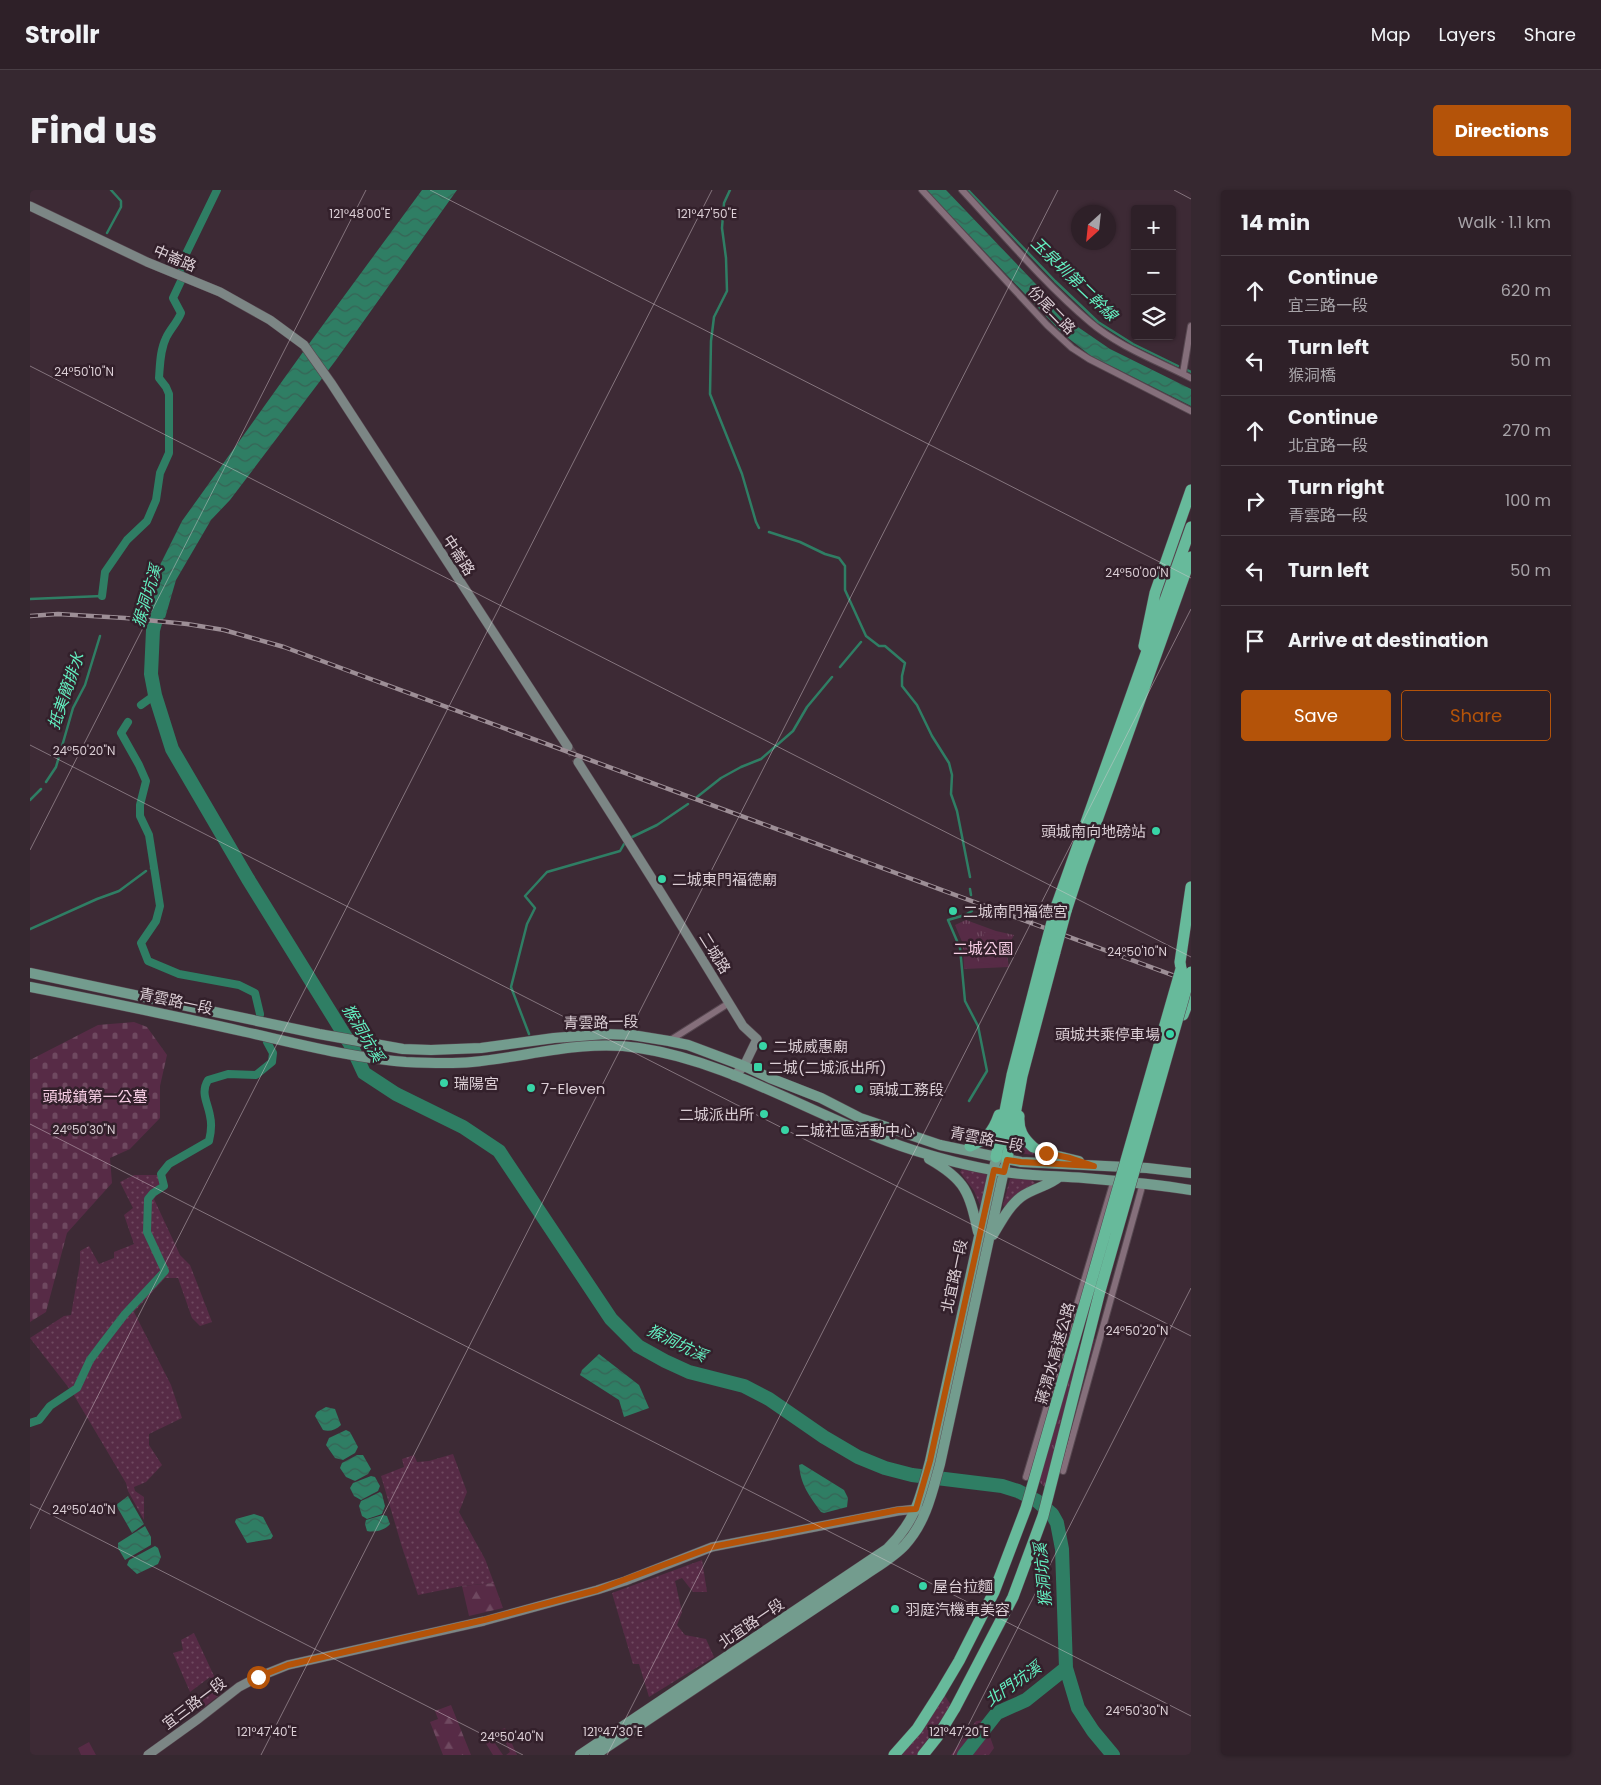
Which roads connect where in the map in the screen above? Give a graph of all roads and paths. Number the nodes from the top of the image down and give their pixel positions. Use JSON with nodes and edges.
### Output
{"nodes":[{"id":1,"x":922,"y":190,"type":"edge"},
{"id":2,"x":962,"y":190,"type":"edge"},
{"id":3,"x":30,"y":206,"type":"edge"},
{"id":4,"x":1191,"y":326,"type":"edge"},
{"id":5,"x":1182,"y":373,"type":"junction"},
{"id":6,"x":1191,"y":378,"type":"edge"},
{"id":7,"x":1191,"y":411,"type":"edge"},
{"id":8,"x":1191,"y":490,"type":"edge"},
{"id":9,"x":1191,"y":526,"type":"edge"},
{"id":10,"x":1191,"y":557,"type":"edge"},
{"id":11,"x":1130,"y":703,"type":"junction"},
{"id":12,"x":568,"y":747,"type":"tunnel mouth"},
{"id":13,"x":578,"y":762,"type":"tunnel mouth"},
{"id":14,"x":1191,"y":887,"type":"edge"},
{"id":15,"x":1061,"y":909,"type":"junction"},
{"id":16,"x":1191,"y":935,"type":"edge"},
{"id":17,"x":1184,"y":951,"type":"junction"},
{"id":18,"x":1186,"y":971,"type":"edge"},
{"id":19,"x":30,"y":973,"type":"edge"},
{"id":20,"x":30,"y":987,"type":"edge"},
{"id":21,"x":1191,"y":994,"type":"edge"},
{"id":22,"x":729,"y":1003,"type":"junction"},
{"id":23,"x":669,"y":1041,"type":"junction"},
{"id":24,"x":1168,"y":1057,"type":"junction"},
{"id":25,"x":744,"y":1066,"type":"junction"},
{"id":26,"x":734,"y":1076,"type":"junction"},
{"id":27,"x":1017,"y":1076,"type":"junction"},
{"id":28,"x":785,"y":1084,"type":"junction"},
{"id":29,"x":780,"y":1096,"type":"junction"},
{"id":30,"x":1033,"y":1147,"type":"joint"},
{"id":31,"x":965,"y":1148,"type":"junction"},
{"id":32,"x":910,"y":1149,"type":"junction"},
{"id":33,"x":1001,"y":1158,"type":"junction"},
{"id":34,"x":1094,"y":1166,"type":"junction"},
{"id":35,"x":999,"y":1171,"type":"junction"},
{"id":36,"x":1191,"y":1173,"type":"edge"},
{"id":37,"x":1059,"y":1176,"type":"junction"},
{"id":38,"x":1114,"y":1180,"type":"junction"},
{"id":39,"x":1143,"y":1182,"type":"junction"},
{"id":40,"x":1191,"y":1190,"type":"edge"},
{"id":41,"x":979,"y":1235,"type":"junction"},
{"id":42,"x":990,"y":1240,"type":"junction"},
{"id":43,"x":935,"y":1463,"type":"junction"},
{"id":44,"x":1063,"y":1471,"type":"dead end"},
{"id":45,"x":1026,"y":1477,"type":"dead end"},
{"id":46,"x":921,"y":1511,"type":"junction"},
{"id":47,"x":148,"y":1755,"type":"edge"},
{"id":48,"x":580,"y":1755,"type":"edge"},
{"id":49,"x":595,"y":1755,"type":"edge"},
{"id":50,"x":894,"y":1755,"type":"edge"},
{"id":51,"x":923,"y":1755,"type":"edge"}],
"edges":[{"from":1,"to":7,"type":"street","name":"份尾二路"},
{"from":2,"to":5,"type":"street"},
{"from":3,"to":12,"type":"street","name":"中崙路"},
{"from":4,"to":5,"type":"street"},
{"from":5,"to":6,"type":"street"},
{"from":8,"to":11,"type":"highway"},
{"from":9,"to":11,"type":"highway"},
{"from":10,"to":15,"type":"highway"},
{"from":11,"to":15,"type":"highway"},
{"from":13,"to":22,"type":"street","name":"二城路"},
{"from":14,"to":17,"type":"highway"},
{"from":15,"to":27,"type":"highway","bridge":true},
{"from":16,"to":17,"type":"highway","name":"蔣渭水高速公路"},
{"from":17,"to":18,"type":"highway","name":"蔣渭水高速公路"},
{"from":18,"to":24,"type":"highway","name":"蔣渭水高速公路","bridge":true},
{"from":18,"to":50,"type":"highway","name":"蔣渭水高速公路","bridge":true},
{"from":19,"to":23,"type":"main road","name":"青雲路一段"},
{"from":20,"to":26,"type":"main road","name":"青雲路一段"},
{"from":21,"to":24,"type":"highway","bridge":true},
{"from":22,"to":23,"type":"street"},
{"from":22,"to":25,"type":"street","name":"二城路"},
{"from":23,"to":25,"type":"main road","name":"青雲路一段"},
{"from":24,"to":51,"type":"highway","name":"蔣渭水高速公路","bridge":true},
{"from":25,"to":26,"type":"street","name":"二城路"},
{"from":25,"to":28,"type":"main road","name":"青雲路一段"},
{"from":26,"to":29,"type":"main road","name":"青雲路一段"},
{"from":27,"to":30,"type":"highway"},
{"from":27,"to":31,"type":"highway"},
{"from":27,"to":33,"type":"highway"},
{"from":28,"to":29,"type":"street"},
{"from":28,"to":31,"type":"main road","name":"青雲路一段"},
{"from":29,"to":32,"type":"main road","name":"青雲路一段"},
{"from":30,"to":34,"type":"main road"},
{"from":31,"to":33,"type":"main road","name":"青雲路一段"},
{"from":32,"to":35,"type":"main road","name":"青雲路一段"},
{"from":32,"to":41,"type":"main road"},
{"from":33,"to":34,"type":"main road","name":"青雲路一段"},
{"from":33,"to":35,"type":"main road"},
{"from":34,"to":36,"type":"main road","name":"青雲路一段"},
{"from":35,"to":37,"type":"main road","name":"青雲路一段"},
{"from":35,"to":41,"type":"main road","name":"北宜路一段"},
{"from":35,"to":42,"type":"main road","name":"北宜路一段"},
{"from":37,"to":38,"type":"main road","name":"青雲路一段"},
{"from":37,"to":42,"type":"main road"},
{"from":38,"to":39,"type":"main road","name":"青雲路一段"},
{"from":38,"to":45,"type":"street"},
{"from":39,"to":40,"type":"main road","name":"青雲路一段"},
{"from":39,"to":44,"type":"street"},
{"from":41,"to":43,"type":"main road","name":"北宜路一段"},
{"from":42,"to":43,"type":"main road","name":"北宜路一段"},
{"from":43,"to":46,"type":"main road","name":"北宜路一段"},
{"from":46,"to":47,"type":"street","name":"宜三路一段"},
{"from":46,"to":48,"type":"main road","name":"北宜路一段"},
{"from":46,"to":49,"type":"main road","name":"北宜路一段"}]}
